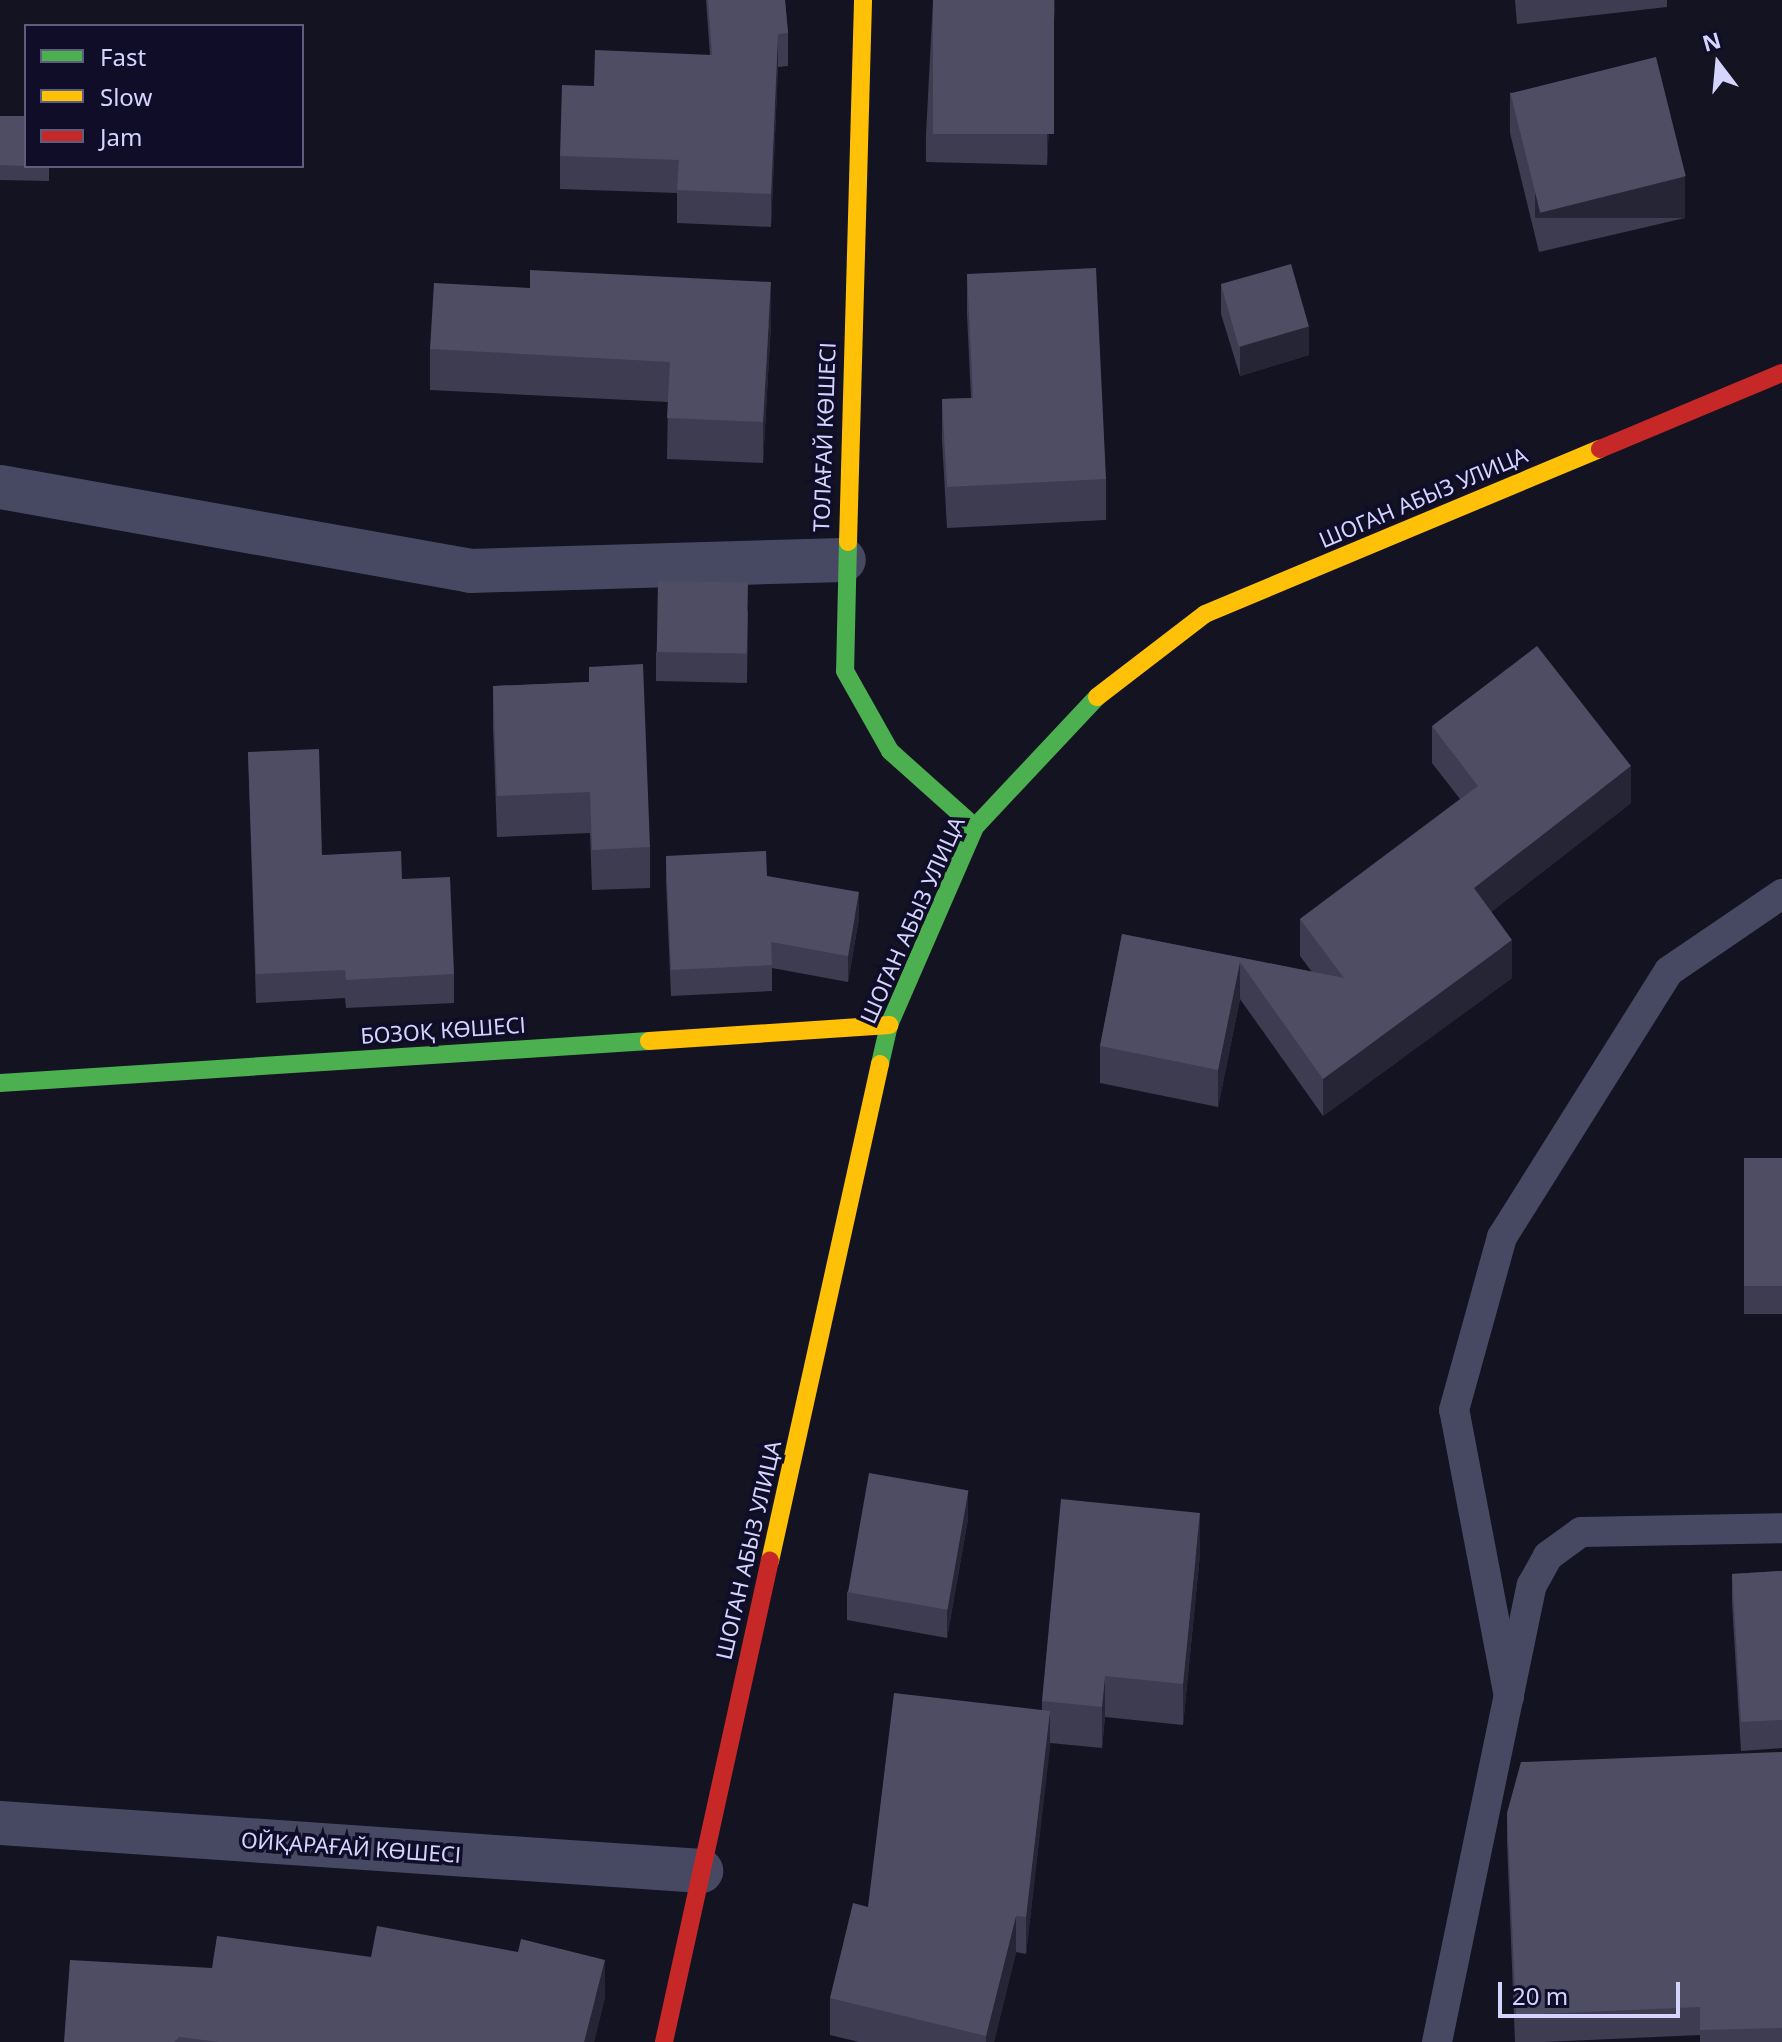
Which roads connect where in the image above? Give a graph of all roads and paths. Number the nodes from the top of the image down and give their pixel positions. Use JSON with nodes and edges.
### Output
{"nodes":[{"id":1,"x":863,"y":0,"type":"edge"},
{"id":2,"x":1782,"y":373,"type":"edge"},
{"id":3,"x":0,"y":487,"type":"edge"},
{"id":4,"x":844,"y":560,"type":"junction"},
{"id":5,"x":975,"y":827,"type":"junction"},
{"id":6,"x":1782,"y":894,"type":"edge"},
{"id":7,"x":889,"y":1025,"type":"junction"},
{"id":8,"x":0,"y":1083,"type":"edge"},
{"id":9,"x":1782,"y":1528,"type":"edge"},
{"id":10,"x":1509,"y":1697,"type":"junction"},
{"id":11,"x":0,"y":1823,"type":"edge"},
{"id":12,"x":701,"y":1871,"type":"junction"},
{"id":13,"x":664,"y":2042,"type":"edge"},
{"id":14,"x":1437,"y":2042,"type":"edge"}],
"edges":[{"from":1,"to":4,"type":"street","name":"ТОЛАҒАЙ КӨШЕСІ"},
{"from":2,"to":5,"type":"street","name":"ШОГАН АБЫЗ УЛИЦА"},
{"from":3,"to":4,"type":"street"},
{"from":4,"to":5,"type":"street","name":"ТОЛАҒАЙ КӨШЕСІ"},
{"from":5,"to":7,"type":"street","name":"ШОГАН АБЫЗ УЛИЦА"},
{"from":6,"to":10,"type":"lane"},
{"from":7,"to":8,"type":"street","name":"БОЗОҚ КӨШЕСІ"},
{"from":7,"to":12,"type":"street","name":"ШОГАН АБЫЗ УЛИЦА"},
{"from":9,"to":10,"type":"lane"},
{"from":10,"to":14,"type":"lane"},
{"from":11,"to":12,"type":"street","name":"ОЙҚАРАҒАЙ КӨШЕСІ"},
{"from":12,"to":13,"type":"street","name":"ШОГАН АБЫЗ УЛИЦА"}]}
